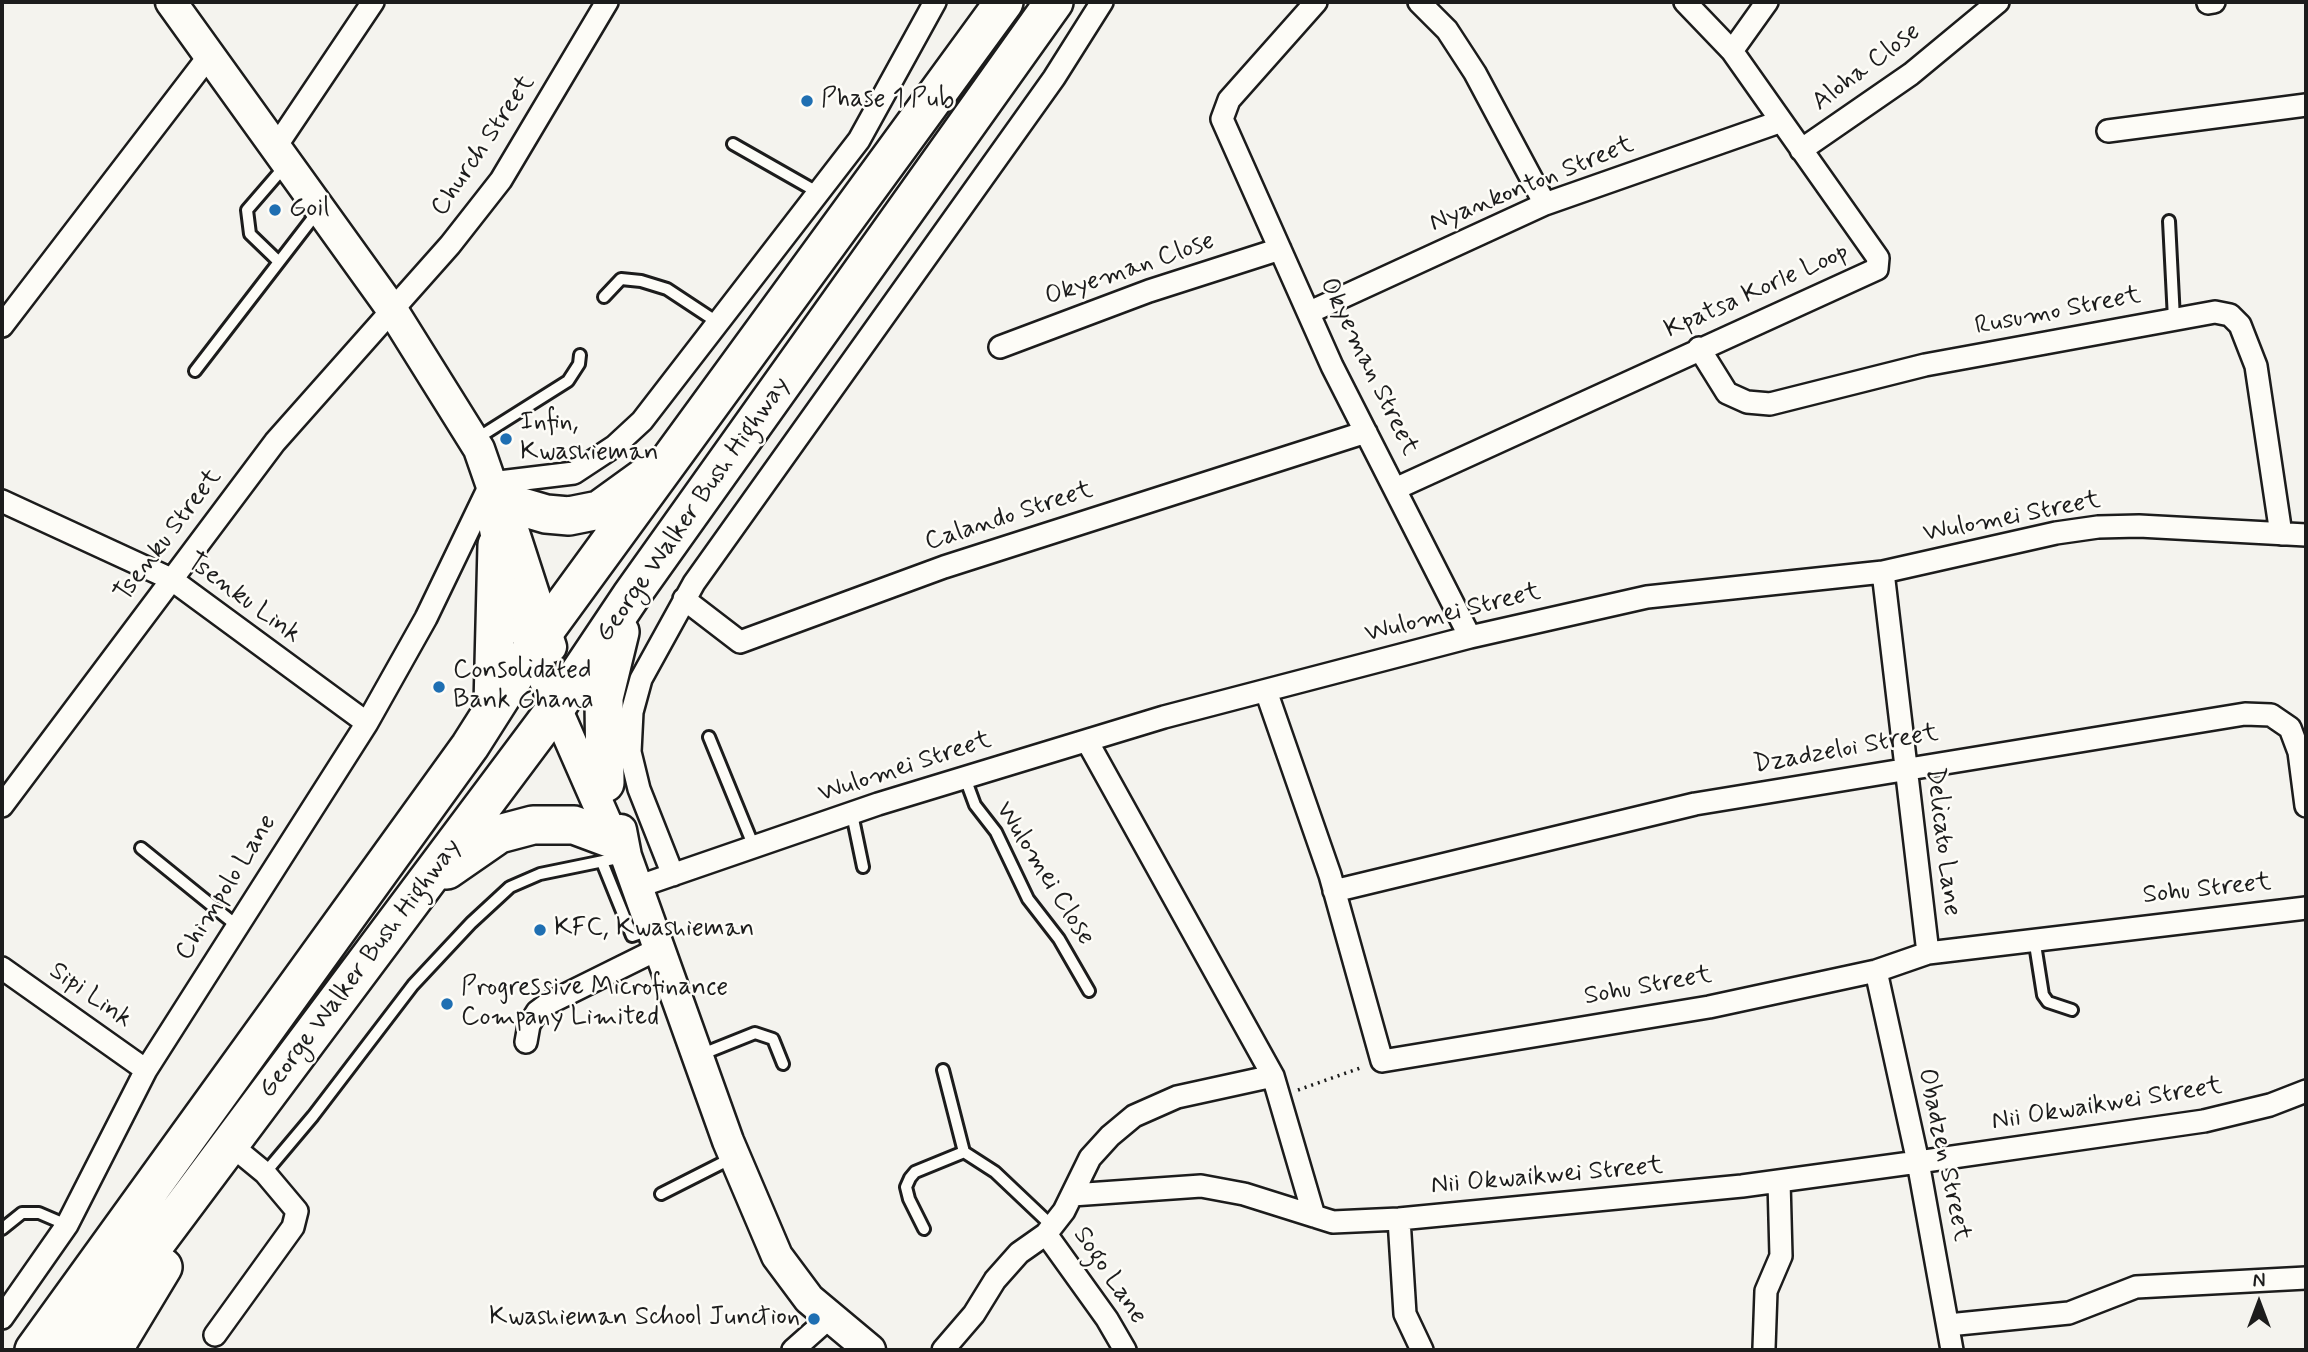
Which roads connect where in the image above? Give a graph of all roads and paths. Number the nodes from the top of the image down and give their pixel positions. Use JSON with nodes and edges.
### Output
{"nodes":[{"id":1,"x":373,"y":2,"type":"edge"},
{"id":2,"x":607,"y":2,"type":"edge"},
{"id":3,"x":935,"y":2,"type":"edge"},
{"id":4,"x":983,"y":2,"type":"edge"},
{"id":5,"x":1004,"y":2,"type":"edge"},
{"id":6,"x":1054,"y":2,"type":"edge"},
{"id":7,"x":1102,"y":2,"type":"edge"},
{"id":8,"x":1316,"y":2,"type":"edge"},
{"id":9,"x":1419,"y":2,"type":"edge"},
{"id":10,"x":1685,"y":2,"type":"edge"},
{"id":11,"x":1767,"y":2,"type":"edge"},
{"id":12,"x":1998,"y":2,"type":"edge"},
{"id":13,"x":174,"y":3,"type":"edge"},
{"id":14,"x":1731,"y":51,"type":"junction"},
{"id":15,"x":209,"y":55,"type":"junction"},
{"id":16,"x":946,"y":77,"type":"junction"},
{"id":17,"x":2306,"y":105,"type":"edge"},
{"id":18,"x":1779,"y":122,"type":"junction"},
{"id":19,"x":2108,"y":131,"type":"dead end"},
{"id":20,"x":733,"y":144,"type":"dead end"},
{"id":21,"x":1801,"y":150,"type":"junction"},
{"id":22,"x":281,"y":156,"type":"junction"},
{"id":23,"x":819,"y":193,"type":"junction"},
{"id":24,"x":1545,"y":204,"type":"junction"},
{"id":25,"x":319,"y":210,"type":"junction"},
{"id":26,"x":2169,"y":221,"type":"dead end"},
{"id":27,"x":1280,"y":249,"type":"junction"},
{"id":28,"x":279,"y":262,"type":"junction"},
{"id":29,"x":604,"y":297,"type":"dead end"},
{"id":30,"x":391,"y":308,"type":"junction"},
{"id":31,"x":1310,"y":312,"type":"junction"},
{"id":32,"x":2174,"y":318,"type":"junction"},
{"id":33,"x":720,"y":324,"type":"junction"},
{"id":34,"x":2,"y":326,"type":"edge"},
{"id":35,"x":1000,"y":348,"type":"dead end"},
{"id":36,"x":1699,"y":348,"type":"junction"},
{"id":37,"x":580,"y":355,"type":"dead end"},
{"id":38,"x":195,"y":371,"type":"dead end"},
{"id":39,"x":1366,"y":432,"type":"junction"},
{"id":40,"x":474,"y":441,"type":"junction"},
{"id":41,"x":680,"y":449,"type":"junction"},
{"id":42,"x":1395,"y":489,"type":"junction"},
{"id":43,"x":497,"y":494,"type":"junction"},
{"id":44,"x":2,"y":501,"type":"edge"},
{"id":45,"x":2281,"y":534,"type":"junction"},
{"id":46,"x":2306,"y":535,"type":"edge"},
{"id":47,"x":497,"y":545,"type":"junction"},
{"id":48,"x":1883,"y":572,"type":"junction"},
{"id":49,"x":172,"y":579,"type":"junction"},
{"id":50,"x":631,"y":596,"type":"junction"},
{"id":51,"x":684,"y":599,"type":"junction"},
{"id":52,"x":1471,"y":637,"type":"junction"},
{"id":53,"x":538,"y":641,"type":"junction"},
{"id":54,"x":1266,"y":691,"type":"junction"},
{"id":55,"x":562,"y":699,"type":"junction"},
{"id":56,"x":492,"y":707,"type":"junction"},
{"id":57,"x":367,"y":723,"type":"junction"},
{"id":58,"x":709,"y":737,"type":"dead end"},
{"id":59,"x":1087,"y":741,"type":"junction"},
{"id":60,"x":1905,"y":768,"type":"junction"},
{"id":61,"x":965,"y":778,"type":"junction"},
{"id":62,"x":605,"y":783,"type":"junction"},
{"id":63,"x":2,"y":806,"type":"edge"},
{"id":64,"x":2306,"y":806,"type":"edge"},
{"id":65,"x":852,"y":814,"type":"junction"},
{"id":66,"x":754,"y":847,"type":"junction"},
{"id":67,"x":141,"y":848,"type":"dead end"},
{"id":68,"x":615,"y":853,"type":"junction"},
{"id":69,"x":863,"y":867,"type":"dead end"},
{"id":70,"x":673,"y":875,"type":"junction"},
{"id":71,"x":637,"y":887,"type":"junction"},
{"id":72,"x":1334,"y":891,"type":"junction"},
{"id":73,"x":409,"y":903,"type":"junction"},
{"id":74,"x":2306,"y":908,"type":"edge"},
{"id":75,"x":236,"y":925,"type":"junction"},
{"id":76,"x":2034,"y":938,"type":"junction"},
{"id":77,"x":656,"y":939,"type":"junction"},
{"id":78,"x":1928,"y":953,"type":"junction"},
{"id":79,"x":2,"y":968,"type":"edge"},
{"id":80,"x":1876,"y":971,"type":"junction"},
{"id":81,"x":1089,"y":991,"type":"dead end"},
{"id":82,"x":2072,"y":1010,"type":"dead end"},
{"id":83,"x":526,"y":1042,"type":"dead end"},
{"id":84,"x":698,"y":1056,"type":"junction"},
{"id":85,"x":1382,"y":1061,"type":"junction"},
{"id":86,"x":783,"y":1064,"type":"dead end"},
{"id":87,"x":146,"y":1070,"type":"junction"},
{"id":88,"x":943,"y":1070,"type":"dead end"},
{"id":89,"x":1273,"y":1076,"type":"junction"},
{"id":90,"x":2306,"y":1091,"type":"edge"},
{"id":91,"x":1281,"y":1096,"type":"junction"},
{"id":92,"x":231,"y":1145,"type":"junction"},
{"id":93,"x":964,"y":1152,"type":"junction"},
{"id":94,"x":734,"y":1157,"type":"junction"},
{"id":95,"x":1918,"y":1163,"type":"junction"},
{"id":96,"x":265,"y":1173,"type":"junction"},
{"id":97,"x":1779,"y":1181,"type":"junction"},
{"id":98,"x":661,"y":1194,"type":"dead end"},
{"id":99,"x":1072,"y":1195,"type":"junction"},
{"id":100,"x":1314,"y":1216,"type":"junction"},
{"id":101,"x":1399,"y":1219,"type":"junction"},
{"id":102,"x":66,"y":1225,"type":"junction"},
{"id":103,"x":2,"y":1229,"type":"edge"},
{"id":104,"x":924,"y":1229,"type":"dead end"},
{"id":105,"x":1049,"y":1230,"type":"junction"},
{"id":106,"x":165,"y":1231,"type":"junction"},
{"id":107,"x":2306,"y":1278,"type":"edge"},
{"id":108,"x":2,"y":1318,"type":"edge"},
{"id":109,"x":829,"y":1318,"type":"junction"},
{"id":110,"x":1948,"y":1325,"type":"junction"},
{"id":111,"x":215,"y":1335,"type":"dead end"},
{"id":112,"x":1764,"y":1348,"type":"dead end"},
{"id":113,"x":34,"y":1350,"type":"edge"},
{"id":114,"x":76,"y":1350,"type":"edge"},
{"id":115,"x":113,"y":1350,"type":"edge"},
{"id":116,"x":793,"y":1350,"type":"edge"},
{"id":117,"x":870,"y":1350,"type":"edge"},
{"id":118,"x":943,"y":1350,"type":"edge"},
{"id":119,"x":1125,"y":1350,"type":"edge"},
{"id":120,"x":1422,"y":1350,"type":"edge"},
{"id":121,"x":1952,"y":1350,"type":"edge"}],
"edges":[{"from":1,"to":22,"type":"street"},
{"from":2,"to":30,"type":"street","name":"Church Street"},
{"from":3,"to":23,"type":"street"},
{"from":4,"to":16,"type":"highway"},
{"from":5,"to":16,"type":"highway","name":"George Walker Bush Highway"},
{"from":6,"to":50,"type":"highway","name":"George Walker Bush Highway"},
{"from":7,"to":51,"type":"street","name":"George Walker Bush Highway"},
{"from":8,"to":27,"type":"street","name":"Okyeman Street"},
{"from":9,"to":24,"type":"street"},
{"from":10,"to":14,"type":"street","name":"Kpatsa Korle Loop"},
{"from":11,"to":14,"type":"street"},
{"from":12,"to":21,"type":"street","name":"Aloha Close"},
{"from":13,"to":15,"type":"main road"},
{"from":14,"to":18,"type":"street","name":"Kpatsa Korle Loop"},
{"from":15,"to":22,"type":"main road"},
{"from":15,"to":34,"type":"street"},
{"from":16,"to":41,"type":"highway","name":"George Walker Bush Highway"},
{"from":17,"to":19,"type":"street"},
{"from":18,"to":21,"type":"street","name":"Kpatsa Korle Loop"},
{"from":18,"to":24,"type":"street","name":"Nyankonton Street"},
{"from":20,"to":23,"type":"lane"},
{"from":21,"to":36,"type":"street","name":"Kpatsa Korle Loop"},
{"from":22,"to":25,"type":"main road"},
{"from":22,"to":28,"type":"lane"},
{"from":23,"to":33,"type":"street"},
{"from":24,"to":31,"type":"street","name":"Nyankonton Street"},
{"from":25,"to":28,"type":"lane"},
{"from":25,"to":30,"type":"main road"},
{"from":26,"to":32,"type":"lane"},
{"from":27,"to":31,"type":"street","name":"Okyeman Street"},
{"from":27,"to":35,"type":"street","name":"Okyeman Close"},
{"from":28,"to":38,"type":"lane"},
{"from":29,"to":33,"type":"lane"},
{"from":30,"to":40,"type":"main road"},
{"from":30,"to":49,"type":"street","name":"Tsenku Street"},
{"from":31,"to":39,"type":"street","name":"Okyeman Street"},
{"from":32,"to":36,"type":"street","name":"Rusumo Street"},
{"from":32,"to":45,"type":"street","name":"Rusumo Street"},
{"from":33,"to":43,"type":"street"},
{"from":36,"to":42,"type":"street","name":"Kpatsa Korle Loop"},
{"from":37,"to":40,"type":"lane"},
{"from":39,"to":42,"type":"street","name":"Okyeman Street"},
{"from":39,"to":51,"type":"street","name":"Calando Street"},
{"from":40,"to":43,"type":"main road"},
{"from":41,"to":43,"type":"highway"},
{"from":41,"to":53,"type":"highway","name":"George Walker Bush Highway"},
{"from":42,"to":52,"type":"street","name":"Okyeman Street"},
{"from":43,"to":47,"type":"main road"},
{"from":43,"to":53,"type":"main road"},
{"from":43,"to":57,"type":"street","name":"Chimpolo Lane"},
{"from":44,"to":49,"type":"street","name":"Tsenku Link"},
{"from":45,"to":46,"type":"street","name":"Wulomei Street"},
{"from":45,"to":48,"type":"street","name":"Wulomei Street"},
{"from":47,"to":53,"type":"main road"},
{"from":47,"to":56,"type":"highway"},
{"from":48,"to":52,"type":"street","name":"Wulomei Street"},
{"from":48,"to":60,"type":"street","name":"Delicato Lane"},
{"from":49,"to":57,"type":"street","name":"Tsenku Link"},
{"from":49,"to":63,"type":"street","name":"Tsenku Street"},
{"from":50,"to":55,"type":"highway","name":"George Walker Bush Highway"},
{"from":50,"to":62,"type":"highway"},
{"from":51,"to":70,"type":"street","name":"George Walker Bush Highway"},
{"from":52,"to":54,"type":"street","name":"Wulomei Street"},
{"from":53,"to":55,"type":"main road"},
{"from":53,"to":56,"type":"highway","name":"George Walker Bush Highway"},
{"from":54,"to":59,"type":"street","name":"Wulomei Street"},
{"from":54,"to":72,"type":"street"},
{"from":55,"to":62,"type":"main road"},
{"from":55,"to":68,"type":"main road"},
{"from":55,"to":73,"type":"highway","name":"George Walker Bush Highway"},
{"from":56,"to":113,"type":"highway","name":"George Walker Bush Highway"},
{"from":57,"to":75,"type":"street","name":"Chimpolo Lane"},
{"from":58,"to":66,"type":"lane"},
{"from":59,"to":61,"type":"street","name":"Wulomei Street"},
{"from":59,"to":89,"type":"street"},
{"from":60,"to":64,"type":"street","name":"Dzadzeloi Street"},
{"from":60,"to":72,"type":"street","name":"Dzadzeloi Street"},
{"from":60,"to":78,"type":"street","name":"Delicato Lane"},
{"from":61,"to":65,"type":"street","name":"Wulomei Street"},
{"from":61,"to":81,"type":"lane","name":"Wulomei Close"},
{"from":62,"to":68,"type":"main road"},
{"from":65,"to":66,"type":"street","name":"Wulomei Street"},
{"from":65,"to":69,"type":"lane"},
{"from":66,"to":70,"type":"street","name":"Wulomei Street"},
{"from":67,"to":75,"type":"lane"},
{"from":68,"to":71,"type":"main road"},
{"from":68,"to":73,"type":"highway"},
{"from":68,"to":77,"type":"lane"},
{"from":68,"to":96,"type":"lane"},
{"from":70,"to":71,"type":"street","name":"Wulomei Street"},
{"from":71,"to":77,"type":"main road"},
{"from":72,"to":85,"type":"street"},
{"from":73,"to":92,"type":"highway","name":"George Walker Bush Highway"},
{"from":74,"to":76,"type":"street","name":"Sohu Street"},
{"from":75,"to":87,"type":"street","name":"Chimpolo Lane"},
{"from":76,"to":78,"type":"street","name":"Sohu Street"},
{"from":76,"to":82,"type":"lane"},
{"from":77,"to":83,"type":"street"},
{"from":77,"to":84,"type":"main road"},
{"from":78,"to":80,"type":"street","name":"Sohu Street"},
{"from":79,"to":87,"type":"street","name":"Sipi Link"},
{"from":80,"to":85,"type":"street","name":"Sohu Street"},
{"from":80,"to":95,"type":"street","name":"Obadzen Street"},
{"from":84,"to":86,"type":"lane"},
{"from":84,"to":94,"type":"main road"},
{"from":85,"to":91,"type":"path"},
{"from":87,"to":102,"type":"street","name":"Chimpolo Lane"},
{"from":88,"to":93,"type":"lane"},
{"from":89,"to":91,"type":"street"},
{"from":89,"to":99,"type":"street"},
{"from":90,"to":95,"type":"street","name":"Nii Okwaikwei Street"},
{"from":91,"to":100,"type":"street"},
{"from":92,"to":96,"type":"street"},
{"from":92,"to":106,"type":"highway","name":"George Walker Bush Highway"},
{"from":93,"to":104,"type":"lane"},
{"from":93,"to":105,"type":"lane","name":"Sogo Lane"},
{"from":94,"to":98,"type":"lane"},
{"from":94,"to":109,"type":"main road"},
{"from":95,"to":97,"type":"street","name":"Nii Okwaikwei Street"},
{"from":95,"to":110,"type":"street","name":"Obadzen Street"},
{"from":96,"to":111,"type":"street"},
{"from":97,"to":101,"type":"street","name":"Nii Okwaikwei Street"},
{"from":97,"to":112,"type":"street"},
{"from":99,"to":100,"type":"street","name":"Nii Okwaikwei Street"},
{"from":99,"to":105,"type":"street"},
{"from":100,"to":101,"type":"street","name":"Nii Okwaikwei Street"},
{"from":101,"to":120,"type":"street"},
{"from":102,"to":103,"type":"lane"},
{"from":102,"to":108,"type":"street","name":"Chimpolo Lane"},
{"from":105,"to":118,"type":"street"},
{"from":105,"to":119,"type":"street","name":"Sogo Lane"},
{"from":106,"to":114,"type":"highway","name":"George Walker Bush Highway"},
{"from":106,"to":115,"type":"highway"},
{"from":107,"to":110,"type":"street"},
{"from":109,"to":116,"type":"street"},
{"from":109,"to":117,"type":"main road"},
{"from":110,"to":121,"type":"street","name":"Obadzen Street"}]}
